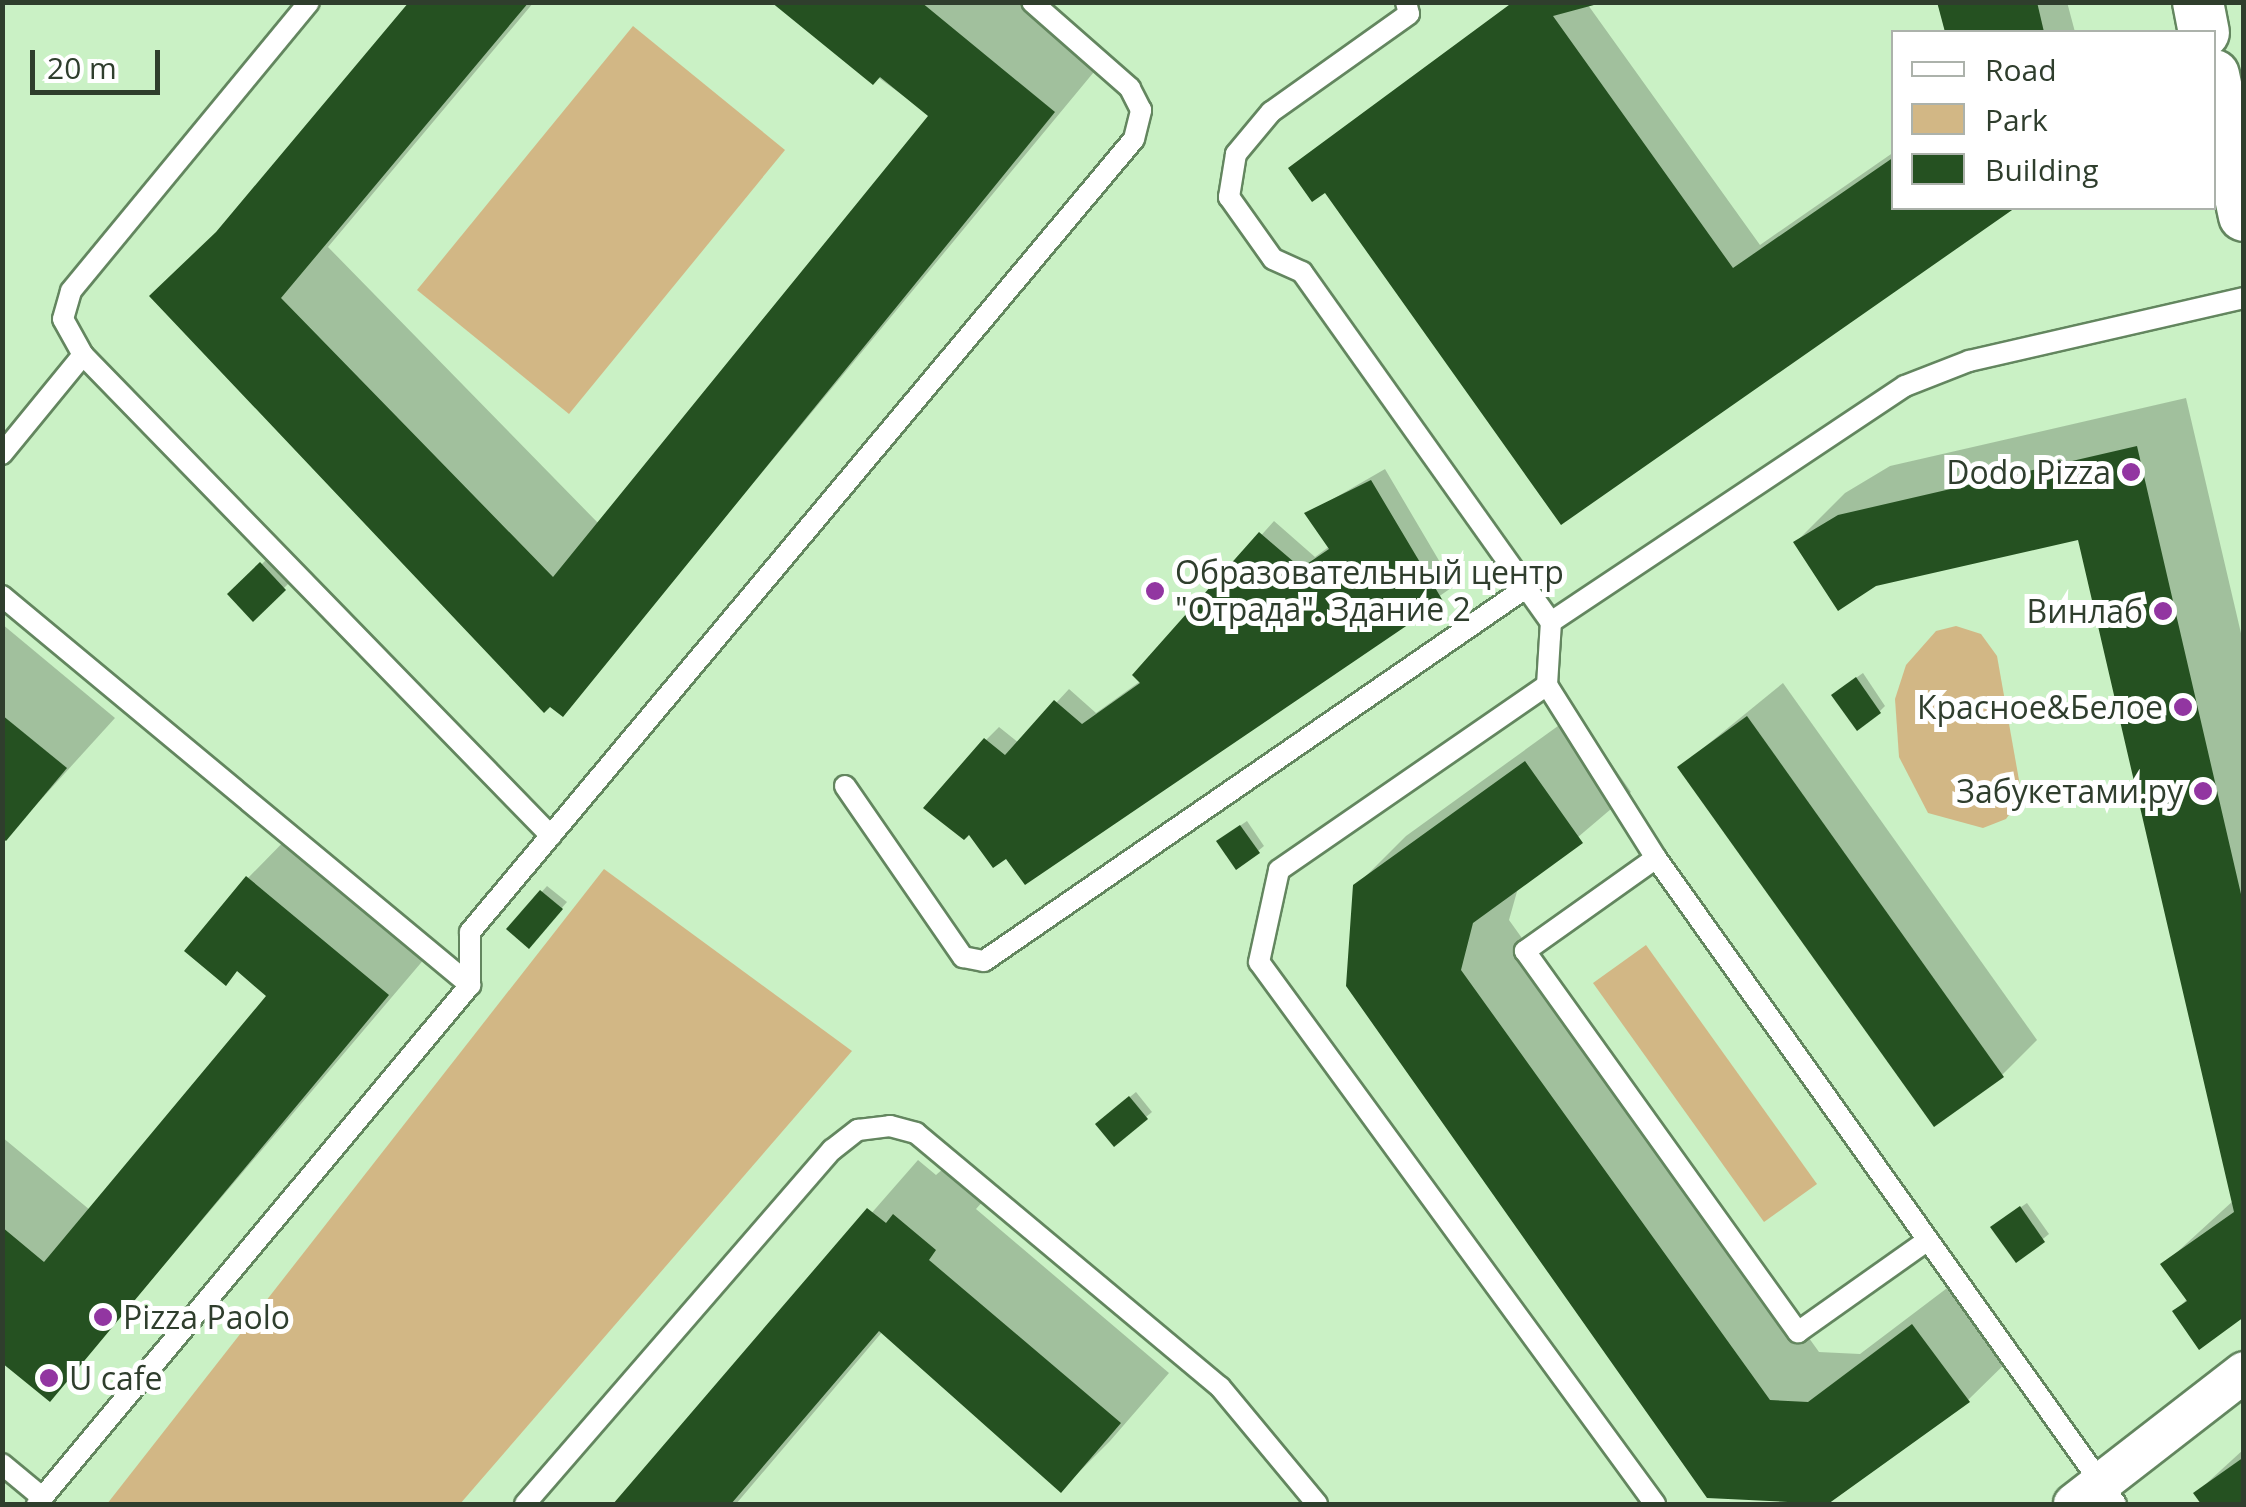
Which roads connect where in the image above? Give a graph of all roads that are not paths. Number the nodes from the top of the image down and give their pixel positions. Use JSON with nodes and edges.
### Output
{"nodes":[{"id":1,"x":309,"y":2,"type":"edge"},
{"id":2,"x":1032,"y":2,"type":"edge"},
{"id":3,"x":1406,"y":2,"type":"edge"},
{"id":4,"x":2198,"y":2,"type":"edge"},
{"id":5,"x":2204,"y":30,"type":"edge"},
{"id":6,"x":2216,"y":84,"type":"edge"},
{"id":7,"x":2244,"y":216,"type":"edge"},
{"id":8,"x":2244,"y":298,"type":"edge"},
{"id":9,"x":84,"y":356,"type":"junction"},
{"id":10,"x":2,"y":454,"type":"edge"},
{"id":11,"x":1527,"y":588,"type":"junction"},
{"id":12,"x":2,"y":596,"type":"edge"},
{"id":13,"x":1551,"y":622,"type":"junction"},
{"id":14,"x":1547,"y":685,"type":"junction"},
{"id":15,"x":845,"y":786,"type":"dead end"},
{"id":16,"x":551,"y":836,"type":"junction"},
{"id":17,"x":1656,"y":858,"type":"junction"},
{"id":18,"x":470,"y":984,"type":"junction"},
{"id":19,"x":1925,"y":1242,"type":"junction"},
{"id":20,"x":2244,"y":1372,"type":"edge"},
{"id":21,"x":2,"y":1464,"type":"edge"},
{"id":22,"x":2097,"y":1497,"type":"edge"},
{"id":23,"x":40,"y":1501,"type":"edge"},
{"id":24,"x":525,"y":1504,"type":"edge"},
{"id":25,"x":1317,"y":1504,"type":"edge"},
{"id":26,"x":1656,"y":1504,"type":"edge"}],
"edges":[{"from":1,"to":9,"type":"lane"},
{"from":2,"to":16,"type":"lane"},
{"from":3,"to":11,"type":"lane"},
{"from":4,"to":5,"type":"street"},
{"from":6,"to":7,"type":"street"},
{"from":8,"to":13,"type":"lane"},
{"from":9,"to":10,"type":"lane"},
{"from":9,"to":16,"type":"lane"},
{"from":11,"to":13,"type":"lane"},
{"from":11,"to":15,"type":"lane"},
{"from":12,"to":18,"type":"lane"},
{"from":13,"to":14,"type":"lane"},
{"from":14,"to":17,"type":"lane"},
{"from":14,"to":26,"type":"lane"},
{"from":16,"to":18,"type":"lane"},
{"from":17,"to":19,"type":"lane"},
{"from":17,"to":19,"type":"lane"},
{"from":18,"to":23,"type":"lane"},
{"from":19,"to":22,"type":"lane"},
{"from":20,"to":22,"type":"street"},
{"from":21,"to":23,"type":"lane"},
{"from":24,"to":25,"type":"lane"}]}
